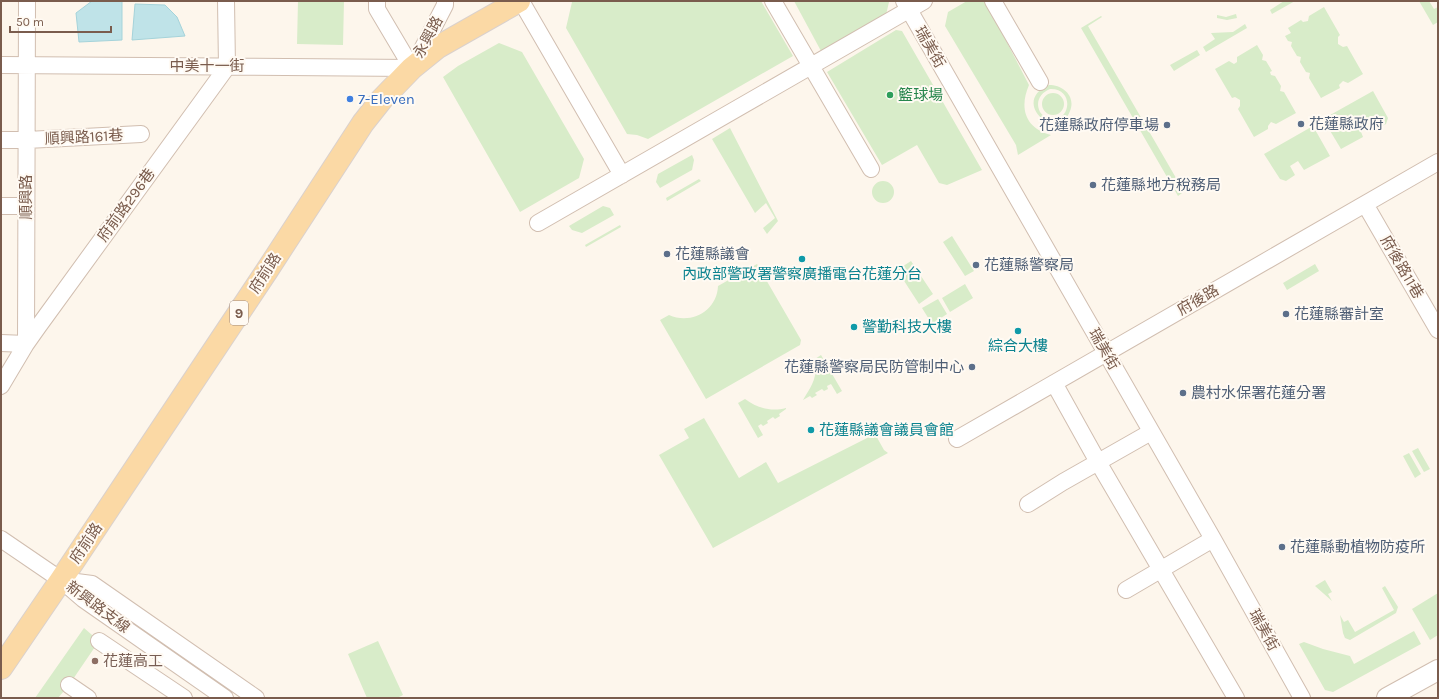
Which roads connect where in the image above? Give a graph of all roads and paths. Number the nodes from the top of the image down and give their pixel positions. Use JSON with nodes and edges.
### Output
{"nodes":[{"id":1,"x":27,"y":1,"type":"edge"},
{"id":2,"x":226,"y":1,"type":"edge"},
{"id":3,"x":377,"y":1,"type":"edge"},
{"id":4,"x":445,"y":1,"type":"edge"},
{"id":5,"x":520,"y":1,"type":"edge"},
{"id":6,"x":773,"y":1,"type":"edge"},
{"id":7,"x":924,"y":1,"type":"edge"},
{"id":8,"x":993,"y":1,"type":"edge"},
{"id":9,"x":906,"y":5,"type":"edge"},
{"id":10,"x":1,"y":65,"type":"edge"},
{"id":11,"x":27,"y":65,"type":"junction"},
{"id":12,"x":811,"y":66,"type":"junction"},
{"id":13,"x":227,"y":67,"type":"junction"},
{"id":14,"x":412,"y":68,"type":"junction"},
{"id":15,"x":1040,"y":82,"type":"dead end"},
{"id":16,"x":140,"y":134,"type":"dead end"},
{"id":17,"x":1,"y":140,"type":"edge"},
{"id":18,"x":27,"y":140,"type":"junction"},
{"id":19,"x":1438,"y":162,"type":"edge"},
{"id":20,"x":871,"y":169,"type":"dead end"},
{"id":21,"x":622,"y":175,"type":"junction"},
{"id":22,"x":1365,"y":204,"type":"junction"},
{"id":23,"x":1,"y":206,"type":"edge"},
{"id":24,"x":26,"y":206,"type":"junction"},
{"id":25,"x":538,"y":223,"type":"dead end"},
{"id":26,"x":1438,"y":330,"type":"edge"},
{"id":27,"x":1,"y":343,"type":"edge"},
{"id":28,"x":26,"y":344,"type":"junction"},
{"id":29,"x":1106,"y":353,"type":"junction"},
{"id":30,"x":1054,"y":383,"type":"junction"},
{"id":31,"x":1,"y":386,"type":"edge"},
{"id":32,"x":1151,"y":432,"type":"junction"},
{"id":33,"x":957,"y":438,"type":"dead end"},
{"id":34,"x":1098,"y":462,"type":"junction"},
{"id":35,"x":1028,"y":504,"type":"dead end"},
{"id":36,"x":1,"y":539,"type":"edge"},
{"id":37,"x":1213,"y":539,"type":"junction"},
{"id":38,"x":1161,"y":570,"type":"junction"},
{"id":39,"x":61,"y":580,"type":"junction"},
{"id":40,"x":1126,"y":590,"type":"dead end"},
{"id":41,"x":99,"y":641,"type":"dead end"},
{"id":42,"x":1,"y":668,"type":"edge"},
{"id":43,"x":1438,"y":670,"type":"edge"},
{"id":44,"x":69,"y":685,"type":"dead end"},
{"id":45,"x":88,"y":698,"type":"edge"},
{"id":46,"x":184,"y":698,"type":"edge"},
{"id":47,"x":225,"y":698,"type":"edge"},
{"id":48,"x":256,"y":698,"type":"edge"},
{"id":49,"x":1236,"y":698,"type":"edge"},
{"id":50,"x":1302,"y":698,"type":"edge"},
{"id":51,"x":1387,"y":698,"type":"edge"}],
"edges":[{"from":1,"to":11,"type":"street","name":"順興路"},
{"from":2,"to":13,"type":"street"},
{"from":3,"to":14,"type":"street","name":"永興路"},
{"from":4,"to":14,"type":"street","name":"永興路"},
{"from":5,"to":14,"type":"main road","name":"府前路","number":"9"},
{"from":5,"to":21,"type":"street"},
{"from":6,"to":12,"type":"street"},
{"from":7,"to":9,"type":"street"},
{"from":8,"to":15,"type":"street"},
{"from":9,"to":12,"type":"street"},
{"from":9,"to":29,"type":"street","name":"瑞美街"},
{"from":10,"to":11,"type":"street","name":"中美十一街"},
{"from":11,"to":13,"type":"street","name":"中美十一街"},
{"from":11,"to":18,"type":"street","name":"順興路"},
{"from":12,"to":20,"type":"street"},
{"from":12,"to":21,"type":"street"},
{"from":13,"to":14,"type":"street","name":"中美十一街"},
{"from":13,"to":28,"type":"street","name":"府前路296巷"},
{"from":14,"to":39,"type":"main road","name":"府前路","number":"9"},
{"from":16,"to":18,"type":"street","name":"順興路161巷"},
{"from":17,"to":18,"type":"street","name":"順興路161巷"},
{"from":18,"to":24,"type":"street","name":"順興路"},
{"from":19,"to":22,"type":"street","name":"府後路"},
{"from":21,"to":25,"type":"street"},
{"from":22,"to":26,"type":"street","name":"府後路11巷"},
{"from":22,"to":29,"type":"street","name":"府後路"},
{"from":23,"to":24,"type":"street"},
{"from":24,"to":28,"type":"street","name":"順興路"},
{"from":27,"to":28,"type":"street"},
{"from":28,"to":31,"type":"street"},
{"from":29,"to":30,"type":"street","name":"府後路"},
{"from":29,"to":32,"type":"street","name":"瑞美街"},
{"from":30,"to":33,"type":"street","name":"府後路"},
{"from":30,"to":34,"type":"street"},
{"from":32,"to":34,"type":"street"},
{"from":32,"to":37,"type":"street","name":"瑞美街"},
{"from":34,"to":35,"type":"street"},
{"from":34,"to":38,"type":"street"},
{"from":36,"to":39,"type":"street"},
{"from":37,"to":38,"type":"street"},
{"from":37,"to":50,"type":"street","name":"瑞美街"},
{"from":38,"to":40,"type":"street"},
{"from":38,"to":49,"type":"street"},
{"from":39,"to":42,"type":"main road","name":"府前路","number":"9"},
{"from":39,"to":47,"type":"street","name":"新興路支線"},
{"from":39,"to":48,"type":"street","name":"新興路支線"},
{"from":41,"to":46,"type":"street"},
{"from":43,"to":51,"type":"street"},
{"from":44,"to":45,"type":"street"}]}
